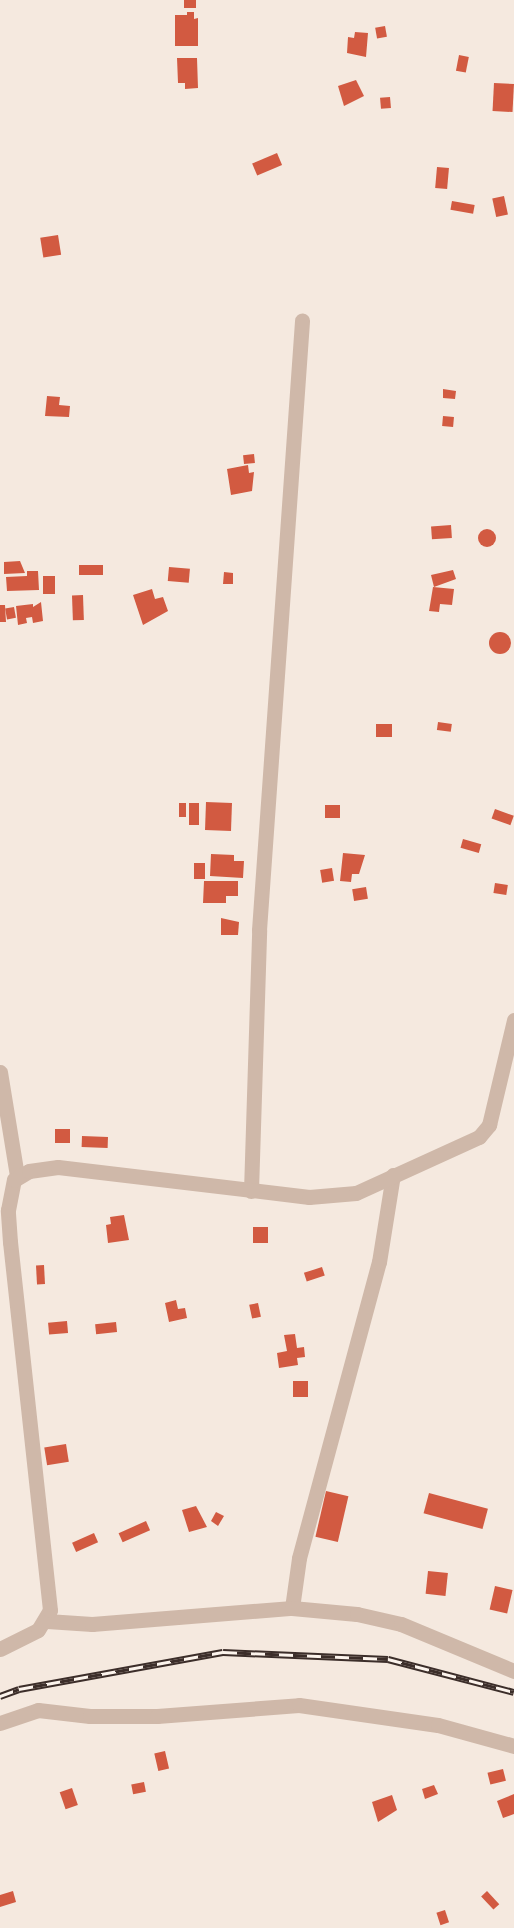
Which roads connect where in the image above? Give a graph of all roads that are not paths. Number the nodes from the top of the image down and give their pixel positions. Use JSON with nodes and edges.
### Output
{"nodes":[{"id":1,"x":302,"y":321,"type":"dead end"},
{"id":2,"x":514,"y":1020,"type":"edge"},
{"id":3,"x":0,"y":1072,"type":"edge"},
{"id":4,"x":393,"y":1175,"type":"junction"},
{"id":5,"x":17,"y":1176,"type":"junction"},
{"id":6,"x":251,"y":1191,"type":"junction"},
{"id":7,"x":292,"y":1608,"type":"junction"},
{"id":8,"x":47,"y":1621,"type":"junction"},
{"id":9,"x":0,"y":1649,"type":"edge"},
{"id":10,"x":514,"y":1671,"type":"edge"},
{"id":11,"x":0,"y":1723,"type":"edge"},
{"id":12,"x":514,"y":1746,"type":"edge"}],
"edges":[{"from":1,"to":6,"type":"street"},
{"from":2,"to":4,"type":"street"},
{"from":3,"to":5,"type":"street"},
{"from":4,"to":6,"type":"street"},
{"from":4,"to":7,"type":"street"},
{"from":5,"to":6,"type":"street"},
{"from":5,"to":8,"type":"street"},
{"from":7,"to":8,"type":"street"},
{"from":7,"to":10,"type":"street"},
{"from":8,"to":9,"type":"street"},
{"from":11,"to":12,"type":"street"}]}
